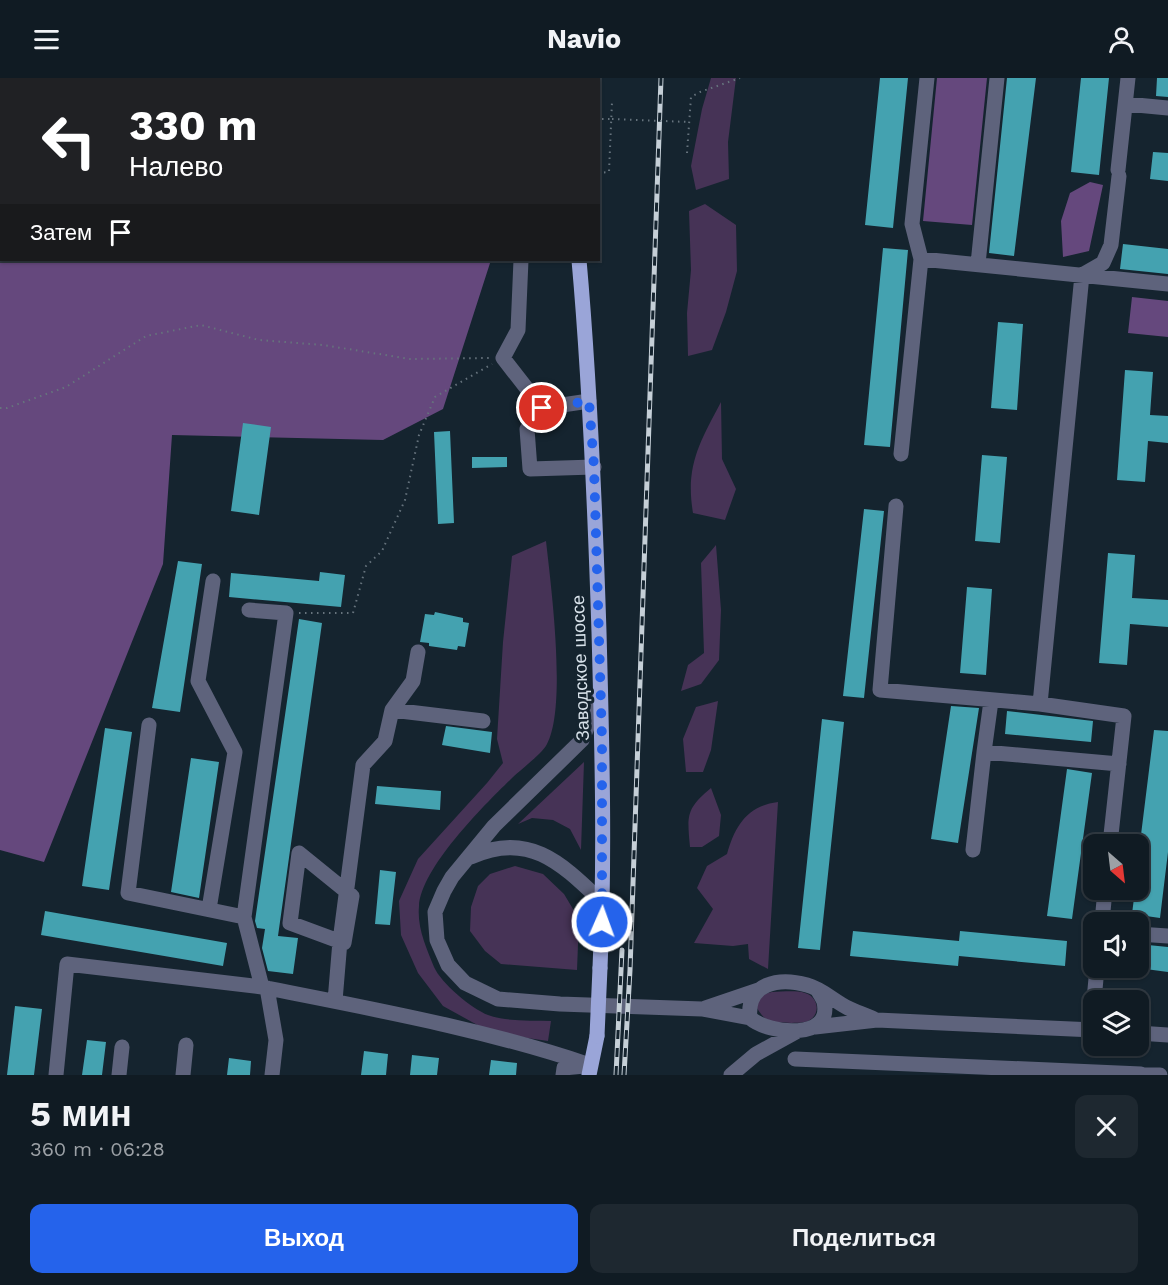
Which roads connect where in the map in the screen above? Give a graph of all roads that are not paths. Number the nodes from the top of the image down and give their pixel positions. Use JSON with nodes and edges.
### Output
{"nodes":[{"id":1,"x":927,"y":78,"type":"edge"},
{"id":2,"x":997,"y":78,"type":"edge"},
{"id":3,"x":1128,"y":78,"type":"edge"},
{"id":4,"x":1126,"y":104,"type":"junction"},
{"id":5,"x":1168,"y":108,"type":"edge"},
{"id":6,"x":921,"y":259,"type":"junction"},
{"id":7,"x":521,"y":261,"type":"edge"},
{"id":8,"x":579,"y":261,"type":"edge"},
{"id":9,"x":978,"y":264,"type":"junction"},
{"id":10,"x":1082,"y":275,"type":"junction"},
{"id":11,"x":1168,"y":284,"type":"edge"},
{"id":12,"x":589,"y":401,"type":"junction"},
{"id":13,"x":542,"y":408,"type":"junction"},
{"id":14,"x":901,"y":454,"type":"dead end"},
{"id":15,"x":594,"y":467,"type":"junction"},
{"id":16,"x":896,"y":506,"type":"dead end"},
{"id":17,"x":213,"y":581,"type":"dead end"},
{"id":18,"x":249,"y":610,"type":"dead end"},
{"id":19,"x":418,"y":651,"type":"dead end"},
{"id":20,"x":600,"y":695,"type":"junction"},
{"id":21,"x":991,"y":701,"type":"junction"},
{"id":22,"x":1040,"y":704,"type":"junction"},
{"id":23,"x":392,"y":710,"type":"junction"},
{"id":24,"x":483,"y":721,"type":"dead end"},
{"id":25,"x":149,"y":725,"type":"dead end"},
{"id":26,"x":984,"y":752,"type":"junction"},
{"id":27,"x":1119,"y":764,"type":"junction"},
{"id":28,"x":1111,"y":834,"type":"edge"},
{"id":29,"x":973,"y":850,"type":"dead end"},
{"id":30,"x":466,"y":860,"type":"junction"},
{"id":31,"x":603,"y":903,"type":"junction"},
{"id":32,"x":209,"y":909,"type":"junction"},
{"id":33,"x":244,"y":916,"type":"junction"},
{"id":34,"x":1149,"y":935,"type":"edge"},
{"id":35,"x":1168,"y":936,"type":"edge"},
{"id":36,"x":340,"y":941,"type":"junction"},
{"id":37,"x":265,"y":987,"type":"junction"},
{"id":38,"x":818,"y":989,"type":"junction"},
{"id":39,"x":758,"y":990,"type":"junction"},
{"id":40,"x":335,"y":1001,"type":"junction"},
{"id":41,"x":702,"y":1009,"type":"junction"},
{"id":42,"x":750,"y":1018,"type":"junction"},
{"id":43,"x":877,"y":1020,"type":"junction"},
{"id":44,"x":772,"y":1029,"type":"junction"},
{"id":45,"x":807,"y":1029,"type":"junction"},
{"id":46,"x":1083,"y":1030,"type":"edge"},
{"id":47,"x":1149,"y":1034,"type":"edge"},
{"id":48,"x":1168,"y":1035,"type":"edge"},
{"id":49,"x":186,"y":1045,"type":"dead end"},
{"id":50,"x":122,"y":1047,"type":"dead end"},
{"id":51,"x":756,"y":1054,"type":"junction"},
{"id":52,"x":795,"y":1059,"type":"dead end"},
{"id":53,"x":589,"y":1070,"type":"edge"},
{"id":54,"x":1141,"y":1074,"type":"edge"},
{"id":55,"x":56,"y":1075,"type":"edge"},
{"id":56,"x":119,"y":1075,"type":"edge"},
{"id":57,"x":183,"y":1075,"type":"edge"},
{"id":58,"x":272,"y":1075,"type":"edge"},
{"id":59,"x":563,"y":1075,"type":"edge"},
{"id":60,"x":731,"y":1075,"type":"edge"},
{"id":61,"x":1160,"y":1075,"type":"edge"}],
"edges":[{"from":1,"to":6,"type":"street"},
{"from":2,"to":9,"type":"street"},
{"from":3,"to":4,"type":"street"},
{"from":4,"to":5,"type":"street"},
{"from":4,"to":10,"type":"street"},
{"from":6,"to":9,"type":"street"},
{"from":6,"to":14,"type":"street"},
{"from":7,"to":13,"type":"street"},
{"from":8,"to":12,"type":"main road","name":"Заводское шоссе"},
{"from":9,"to":10,"type":"street"},
{"from":10,"to":11,"type":"street"},
{"from":10,"to":22,"type":"street"},
{"from":12,"to":13,"type":"street"},
{"from":12,"to":15,"type":"main road","name":"Заводское шоссе"},
{"from":13,"to":15,"type":"street"},
{"from":15,"to":20,"type":"main road","name":"Заводское шоссе"},
{"from":16,"to":21,"type":"street"},
{"from":17,"to":32,"type":"street"},
{"from":18,"to":33,"type":"street"},
{"from":19,"to":23,"type":"street"},
{"from":20,"to":30,"type":"street"},
{"from":20,"to":31,"type":"main road","name":"Заводское шоссе"},
{"from":21,"to":22,"type":"street"},
{"from":21,"to":26,"type":"street"},
{"from":22,"to":27,"type":"street"},
{"from":23,"to":24,"type":"street"},
{"from":23,"to":36,"type":"street"},
{"from":25,"to":32,"type":"street"},
{"from":26,"to":27,"type":"street"},
{"from":26,"to":29,"type":"street"},
{"from":27,"to":28,"type":"street"},
{"from":30,"to":31,"type":"street"},
{"from":30,"to":41,"type":"street"},
{"from":31,"to":53,"type":"main road","name":"Заводское шоссе","bridge":true},
{"from":32,"to":33,"type":"street"},
{"from":33,"to":37,"type":"street"},
{"from":34,"to":35,"type":"street"},
{"from":36,"to":36,"type":"street"},
{"from":36,"to":40,"type":"street"},
{"from":37,"to":40,"type":"street"},
{"from":37,"to":55,"type":"street"},
{"from":37,"to":58,"type":"street"},
{"from":38,"to":39,"type":"street"},
{"from":38,"to":43,"type":"street"},
{"from":38,"to":45,"type":"street"},
{"from":39,"to":41,"type":"street"},
{"from":39,"to":42,"type":"street"},
{"from":40,"to":53,"type":"street"},
{"from":41,"to":42,"type":"street"},
{"from":42,"to":44,"type":"street"},
{"from":43,"to":45,"type":"street"},
{"from":43,"to":46,"type":"street"},
{"from":44,"to":45,"type":"street"},
{"from":44,"to":51,"type":"street"},
{"from":45,"to":51,"type":"street"},
{"from":47,"to":48,"type":"street"},
{"from":49,"to":57,"type":"street"},
{"from":50,"to":56,"type":"street"},
{"from":51,"to":60,"type":"street"},
{"from":52,"to":54,"type":"street"},
{"from":53,"to":59,"type":"street"},
{"from":54,"to":61,"type":"street"}]}
